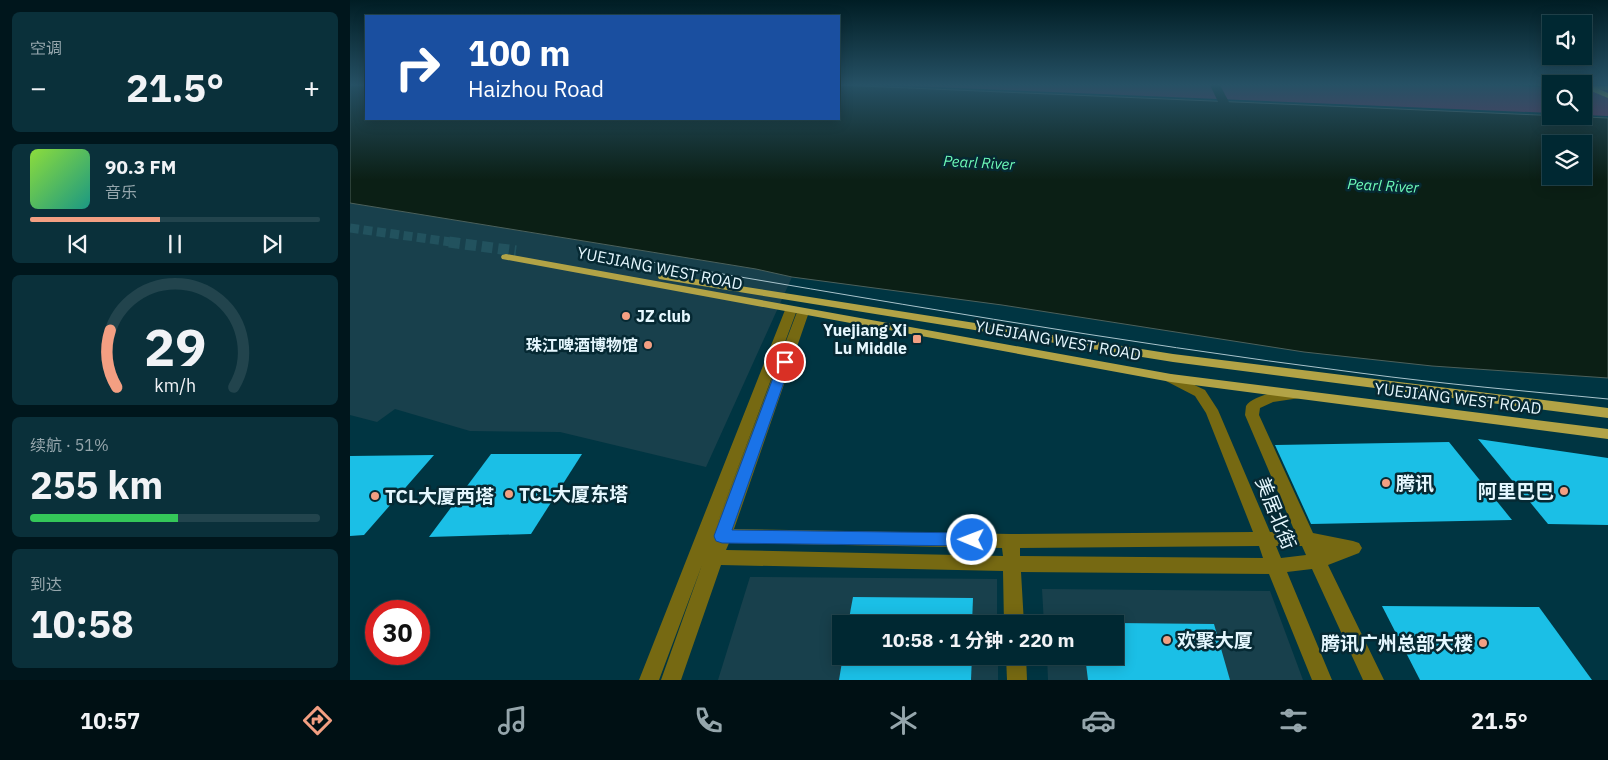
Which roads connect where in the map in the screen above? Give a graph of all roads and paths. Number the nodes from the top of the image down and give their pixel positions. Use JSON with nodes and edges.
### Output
{"nodes":[{"id":1,"x":797,"y":311,"type":"junction"},
{"id":2,"x":1171,"y":378,"type":"junction"},
{"id":3,"x":1295,"y":395,"type":"junction"},
{"id":4,"x":1608,"y":412,"type":"edge"},
{"id":5,"x":1608,"y":434,"type":"edge"},
{"id":6,"x":713,"y":536,"type":"junction"},
{"id":7,"x":1263,"y":538,"type":"junction"},
{"id":8,"x":1307,"y":539,"type":"junction"},
{"id":9,"x":1011,"y":540,"type":"junction"},
{"id":10,"x":705,"y":557,"type":"junction"},
{"id":11,"x":1318,"y":561,"type":"junction"},
{"id":12,"x":1011,"y":564,"type":"junction"},
{"id":13,"x":1275,"y":566,"type":"junction"},
{"id":14,"x":1014,"y":615,"type":"edge"},
{"id":15,"x":1016,"y":665,"type":"edge"},
{"id":16,"x":649,"y":680,"type":"edge"},
{"id":17,"x":671,"y":680,"type":"edge"},
{"id":18,"x":1017,"y":680,"type":"edge"},
{"id":19,"x":1322,"y":680,"type":"edge"},
{"id":20,"x":1374,"y":680,"type":"edge"}],
"edges":[{"from":1,"to":2,"type":"main road","name":"YUEJIANG WEST ROAD"},
{"from":1,"to":4,"type":"main road","name":"YUEJIANG WEST ROAD"},
{"from":1,"to":6,"type":"street"},
{"from":2,"to":3,"type":"main road","name":"YUEJIANG WEST ROAD"},
{"from":2,"to":7,"type":"street","name":"美居北街"},
{"from":3,"to":5,"type":"main road","name":"YUEJIANG WEST ROAD"},
{"from":3,"to":8,"type":"street","name":"美居北街"},
{"from":6,"to":9,"type":"street"},
{"from":6,"to":10,"type":"street"},
{"from":7,"to":8,"type":"street"},
{"from":7,"to":9,"type":"street"},
{"from":7,"to":13,"type":"street","name":"美居北街"},
{"from":8,"to":11,"type":"street","name":"美居北街"},
{"from":8,"to":11,"type":"street"},
{"from":9,"to":12,"type":"street"},
{"from":10,"to":12,"type":"street"},
{"from":10,"to":16,"type":"street"},
{"from":10,"to":17,"type":"street"},
{"from":11,"to":13,"type":"street"},
{"from":11,"to":20,"type":"street","name":"美居北街"},
{"from":12,"to":13,"type":"street"},
{"from":12,"to":14,"type":"street"},
{"from":13,"to":19,"type":"street","name":"美居北街"},
{"from":15,"to":18,"type":"street"}]}
